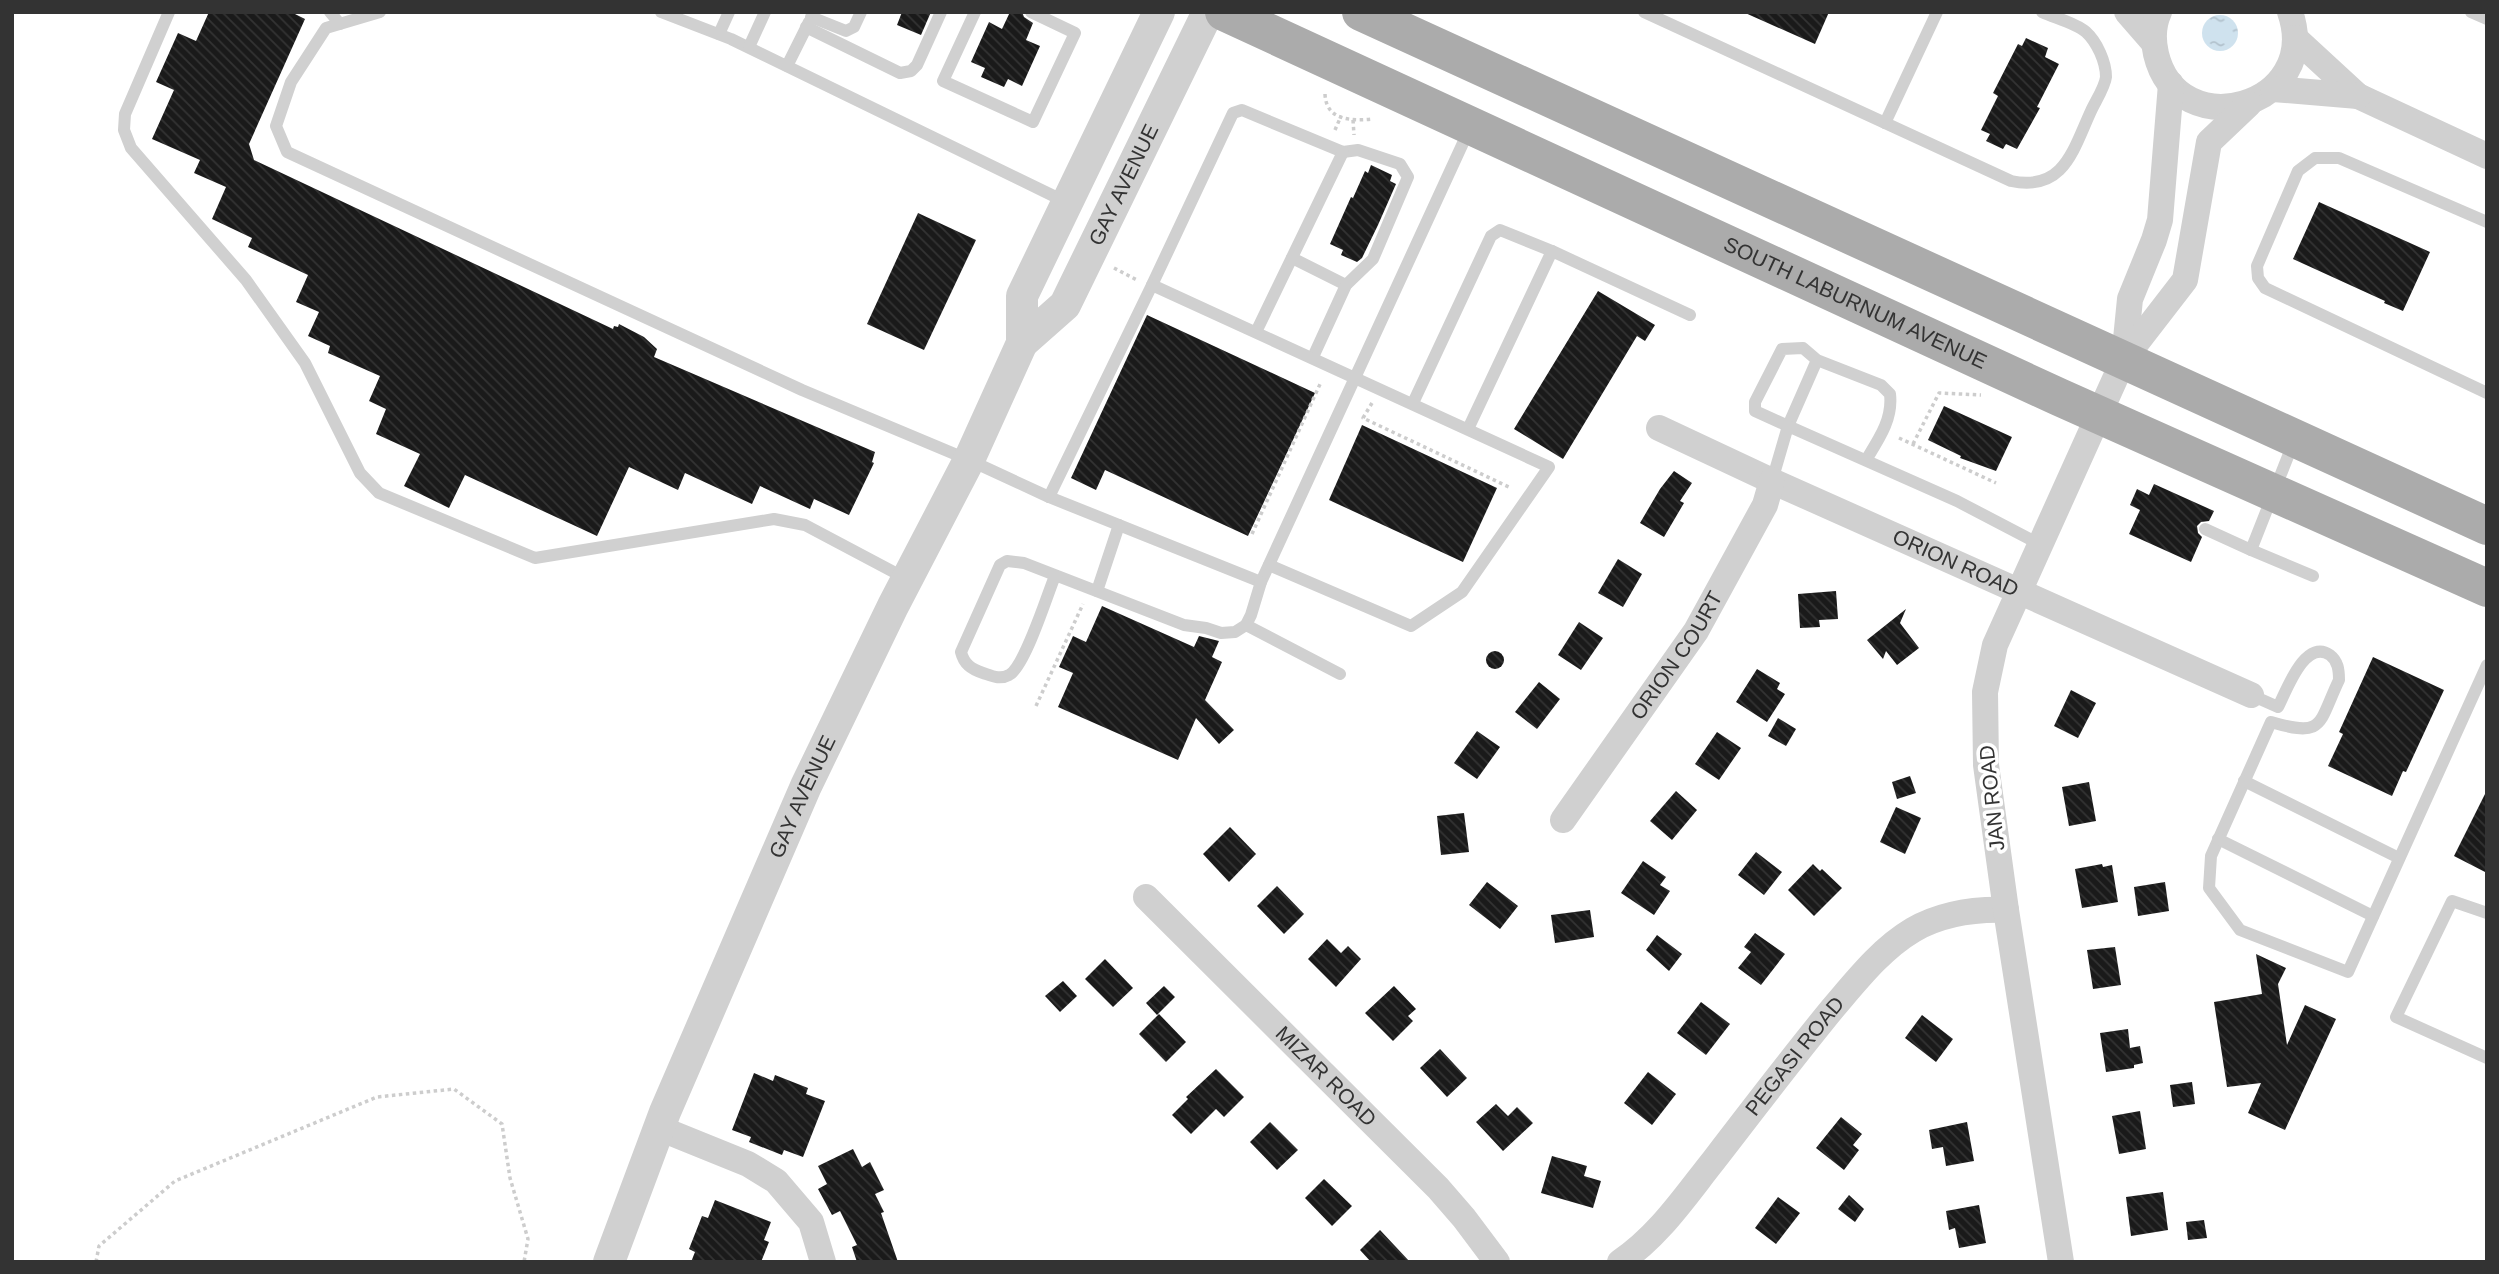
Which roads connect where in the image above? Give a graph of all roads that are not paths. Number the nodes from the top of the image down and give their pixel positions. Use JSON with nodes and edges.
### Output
{"nodes":[{"id":1,"x":169,"y":12,"type":"edge"},
{"id":2,"x":331,"y":12,"type":"edge"},
{"id":3,"x":380,"y":12,"type":"edge"},
{"id":4,"x":729,"y":12,"type":"edge"},
{"id":5,"x":765,"y":12,"type":"edge"},
{"id":6,"x":861,"y":12,"type":"edge"},
{"id":7,"x":940,"y":12,"type":"edge"},
{"id":8,"x":975,"y":12,"type":"edge"},
{"id":9,"x":1031,"y":12,"type":"edge"},
{"id":10,"x":1159,"y":12,"type":"edge"},
{"id":11,"x":1208,"y":12,"type":"edge"},
{"id":12,"x":1224,"y":12,"type":"edge"},
{"id":13,"x":1361,"y":12,"type":"edge"},
{"id":14,"x":1644,"y":12,"type":"edge"},
{"id":15,"x":1937,"y":12,"type":"edge"},
{"id":16,"x":2042,"y":12,"type":"edge"},
{"id":17,"x":2127,"y":12,"type":"edge"},
{"id":18,"x":2159,"y":12,"type":"edge"},
{"id":19,"x":2471,"y":12,"type":"edge"},
{"id":20,"x":667,"y":13,"type":"edge"},
{"id":21,"x":810,"y":19,"type":"edge"},
{"id":22,"x":2292,"y":19,"type":"edge"},
{"id":23,"x":2487,"y":19,"type":"edge"},
{"id":24,"x":340,"y":24,"type":"junction"},
{"id":25,"x":719,"y":34,"type":"junction"},
{"id":26,"x":2154,"y":43,"type":"junction"},
{"id":27,"x":749,"y":47,"type":"junction"},
{"id":28,"x":787,"y":66,"type":"junction"},
{"id":29,"x":2171,"y":84,"type":"junction"},
{"id":30,"x":2273,"y":89,"type":"junction"},
{"id":31,"x":2358,"y":96,"type":"junction"},
{"id":32,"x":2249,"y":104,"type":"junction"},
{"id":33,"x":1885,"y":123,"type":"junction"},
{"id":34,"x":1470,"y":126,"type":"junction"},
{"id":35,"x":1343,"y":152,"type":"junction"},
{"id":36,"x":2487,"y":156,"type":"edge"},
{"id":37,"x":1067,"y":203,"type":"junction"},
{"id":38,"x":2487,"y":222,"type":"edge"},
{"id":39,"x":1552,"y":251,"type":"junction"},
{"id":40,"x":1292,"y":258,"type":"junction"},
{"id":41,"x":1152,"y":285,"type":"junction"},
{"id":42,"x":1346,"y":285,"type":"junction"},
{"id":43,"x":1690,"y":315,"type":"dead end"},
{"id":44,"x":1256,"y":332,"type":"junction"},
{"id":45,"x":1022,"y":343,"type":"junction"},
{"id":46,"x":1312,"y":358,"type":"junction"},
{"id":47,"x":2124,"y":359,"type":"junction"},
{"id":48,"x":1818,"y":360,"type":"junction"},
{"id":49,"x":1356,"y":377,"type":"junction"},
{"id":50,"x":2487,"y":393,"type":"edge"},
{"id":51,"x":1413,"y":404,"type":"junction"},
{"id":52,"x":2100,"y":415,"type":"junction"},
{"id":53,"x":1788,"y":426,"type":"junction"},
{"id":54,"x":1659,"y":428,"type":"dead end"},
{"id":55,"x":1468,"y":429,"type":"junction"},
{"id":56,"x":2296,"y":438,"type":"junction"},
{"id":57,"x":969,"y":460,"type":"junction"},
{"id":58,"x":1866,"y":460,"type":"junction"},
{"id":59,"x":1772,"y":481,"type":"junction"},
{"id":60,"x":2273,"y":494,"type":"junction"},
{"id":61,"x":1049,"y":497,"type":"junction"},
{"id":62,"x":1119,"y":525,"type":"junction"},
{"id":63,"x":2487,"y":526,"type":"edge"},
{"id":64,"x":2206,"y":529,"type":"dead end"},
{"id":65,"x":2042,"y":545,"type":"junction"},
{"id":66,"x":2251,"y":550,"type":"junction"},
{"id":67,"x":1269,"y":565,"type":"junction"},
{"id":68,"x":1055,"y":576,"type":"junction"},
{"id":69,"x":2313,"y":576,"type":"dead end"},
{"id":70,"x":907,"y":579,"type":"junction"},
{"id":71,"x":1261,"y":582,"type":"junction"},
{"id":72,"x":2487,"y":588,"type":"edge"},
{"id":73,"x":1097,"y":592,"type":"junction"},
{"id":74,"x":2021,"y":592,"type":"junction"},
{"id":75,"x":1240,"y":628,"type":"junction"},
{"id":76,"x":2487,"y":665,"type":"edge"},
{"id":77,"x":1340,"y":674,"type":"dead end"},
{"id":78,"x":2251,"y":695,"type":"joint"},
{"id":79,"x":2278,"y":707,"type":"junction"},
{"id":80,"x":2272,"y":722,"type":"junction"},
{"id":81,"x":2244,"y":781,"type":"junction"},
{"id":82,"x":1563,"y":820,"type":"dead end"},
{"id":83,"x":2218,"y":839,"type":"junction"},
{"id":84,"x":2399,"y":858,"type":"junction"},
{"id":85,"x":1146,"y":897,"type":"dead end"},
{"id":86,"x":2006,"y":910,"type":"junction"},
{"id":87,"x":2487,"y":913,"type":"edge"},
{"id":88,"x":2373,"y":916,"type":"junction"},
{"id":89,"x":2487,"y":1058,"type":"edge"},
{"id":90,"x":659,"y":1128,"type":"junction"},
{"id":91,"x":609,"y":1262,"type":"edge"},
{"id":92,"x":823,"y":1262,"type":"edge"},
{"id":93,"x":1497,"y":1262,"type":"edge"},
{"id":94,"x":1620,"y":1262,"type":"edge"},
{"id":95,"x":2061,"y":1262,"type":"edge"}],
"edges":[{"from":1,"to":70,"type":"lane"},
{"from":2,"to":24,"type":"lane"},
{"from":3,"to":24,"type":"lane"},
{"from":4,"to":25,"type":"lane"},
{"from":5,"to":27,"type":"lane"},
{"from":6,"to":21,"type":"lane"},
{"from":7,"to":21,"type":"lane"},
{"from":8,"to":9,"type":"lane"},
{"from":10,"to":37,"type":"street","name":"GAY AVENUE"},
{"from":11,"to":45,"type":"street","name":"GAY AVENUE"},
{"from":12,"to":34,"type":"main road","name":"SOUTH LABURNUM AVENUE"},
{"from":13,"to":47,"type":"main road"},
{"from":14,"to":33,"type":"lane"},
{"from":15,"to":33,"type":"lane"},
{"from":16,"to":33,"type":"lane"},
{"from":17,"to":26,"type":"street"},
{"from":18,"to":26,"type":"street"},
{"from":19,"to":23,"type":"lane"},
{"from":20,"to":25,"type":"lane"},
{"from":21,"to":28,"type":"lane"},
{"from":22,"to":30,"type":"street"},
{"from":22,"to":31,"type":"street"},
{"from":24,"to":57,"type":"lane"},
{"from":25,"to":27,"type":"lane"},
{"from":26,"to":29,"type":"street"},
{"from":27,"to":28,"type":"lane"},
{"from":28,"to":37,"type":"lane"},
{"from":29,"to":32,"type":"street"},
{"from":29,"to":47,"type":"street"},
{"from":30,"to":31,"type":"street"},
{"from":30,"to":32,"type":"street"},
{"from":31,"to":36,"type":"street"},
{"from":32,"to":47,"type":"street"},
{"from":34,"to":49,"type":"lane"},
{"from":34,"to":52,"type":"main road","name":"SOUTH LABURNUM AVENUE"},
{"from":35,"to":40,"type":"lane"},
{"from":35,"to":41,"type":"lane"},
{"from":35,"to":42,"type":"lane"},
{"from":37,"to":45,"type":"street","name":"GAY AVENUE"},
{"from":38,"to":50,"type":"lane"},
{"from":39,"to":43,"type":"lane"},
{"from":39,"to":51,"type":"lane"},
{"from":39,"to":55,"type":"lane"},
{"from":40,"to":42,"type":"lane"},
{"from":40,"to":44,"type":"lane"},
{"from":41,"to":44,"type":"lane"},
{"from":41,"to":61,"type":"lane"},
{"from":42,"to":46,"type":"lane"},
{"from":44,"to":46,"type":"lane"},
{"from":45,"to":57,"type":"street","name":"GAY AVENUE"},
{"from":46,"to":49,"type":"lane"},
{"from":47,"to":52,"type":"street","name":"JAN ROAD"},
{"from":47,"to":56,"type":"main road"},
{"from":48,"to":53,"type":"lane"},
{"from":48,"to":53,"type":"lane"},
{"from":48,"to":58,"type":"lane"},
{"from":49,"to":51,"type":"lane"},
{"from":49,"to":67,"type":"lane"},
{"from":51,"to":55,"type":"lane"},
{"from":52,"to":60,"type":"main road","name":"SOUTH LABURNUM AVENUE"},
{"from":52,"to":65,"type":"street","name":"JAN ROAD"},
{"from":53,"to":58,"type":"lane"},
{"from":53,"to":59,"type":"lane"},
{"from":54,"to":59,"type":"street","name":"ORION ROAD"},
{"from":55,"to":67,"type":"lane"},
{"from":56,"to":60,"type":"lane"},
{"from":56,"to":63,"type":"main road"},
{"from":57,"to":61,"type":"lane"},
{"from":57,"to":70,"type":"street","name":"GAY AVENUE"},
{"from":58,"to":65,"type":"lane"},
{"from":59,"to":74,"type":"street","name":"ORION ROAD"},
{"from":59,"to":82,"type":"street","name":"ORION COURT"},
{"from":60,"to":66,"type":"lane"},
{"from":60,"to":72,"type":"main road","name":"SOUTH LABURNUM AVENUE"},
{"from":61,"to":62,"type":"lane"},
{"from":62,"to":71,"type":"lane"},
{"from":62,"to":73,"type":"lane"},
{"from":64,"to":66,"type":"lane"},
{"from":65,"to":74,"type":"street","name":"JAN ROAD"},
{"from":66,"to":69,"type":"lane"},
{"from":67,"to":71,"type":"lane"},
{"from":68,"to":68,"type":"lane"},
{"from":68,"to":73,"type":"lane"},
{"from":70,"to":90,"type":"street","name":"GAY AVENUE"},
{"from":71,"to":75,"type":"lane"},
{"from":73,"to":75,"type":"lane"},
{"from":74,"to":78,"type":"street","name":"ORION ROAD"},
{"from":74,"to":86,"type":"street","name":"JAN ROAD"},
{"from":75,"to":77,"type":"lane"},
{"from":76,"to":84,"type":"lane"},
{"from":78,"to":79,"type":"lane"},
{"from":79,"to":80,"type":"lane"},
{"from":79,"to":80,"type":"lane"},
{"from":80,"to":81,"type":"lane"},
{"from":81,"to":83,"type":"lane"},
{"from":81,"to":84,"type":"lane"},
{"from":83,"to":88,"type":"lane"},
{"from":83,"to":88,"type":"lane"},
{"from":84,"to":88,"type":"lane"},
{"from":85,"to":93,"type":"street","name":"MIZAR ROAD"},
{"from":86,"to":94,"type":"street","name":"PEGASI ROAD"},
{"from":86,"to":95,"type":"street","name":"JAN ROAD"},
{"from":87,"to":89,"type":"lane"},
{"from":90,"to":91,"type":"street","name":"GAY AVENUE"},
{"from":90,"to":92,"type":"street"}]}
